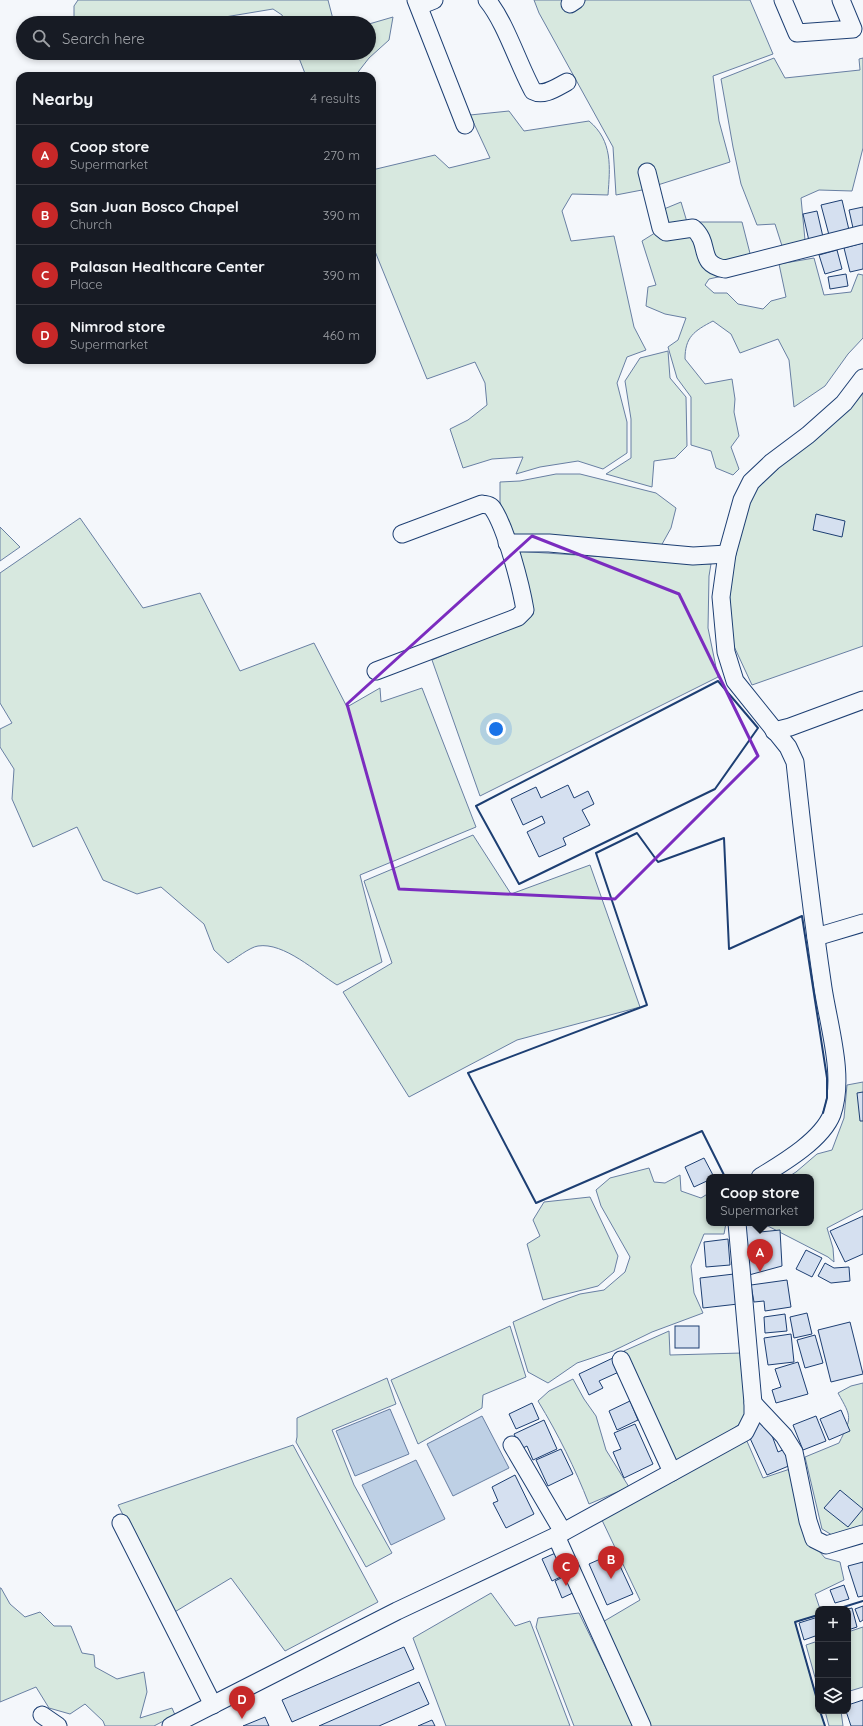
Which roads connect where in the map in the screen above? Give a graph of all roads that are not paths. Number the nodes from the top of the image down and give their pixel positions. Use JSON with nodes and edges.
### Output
{"nodes":[{"id":1,"x":487,"y":0,"type":"edge"},
{"id":2,"x":782,"y":0,"type":"edge"},
{"id":3,"x":841,"y":0,"type":"edge"},
{"id":4,"x":423,"y":2,"type":"edge"},
{"id":5,"x":567,"y":82,"type":"dead end"},
{"id":6,"x":465,"y":125,"type":"dead end"},
{"id":7,"x":647,"y":172,"type":"dead end"},
{"id":8,"x":863,"y":234,"type":"edge"},
{"id":9,"x":863,"y":378,"type":"edge"},
{"id":10,"x":402,"y":534,"type":"dead end"},
{"id":11,"x":507,"y":543,"type":"junction"},
{"id":12,"x":727,"y":554,"type":"junction"},
{"id":13,"x":376,"y":671,"type":"dead end"},
{"id":14,"x":863,"y":700,"type":"edge"},
{"id":15,"x":774,"y":730,"type":"junction"},
{"id":16,"x":863,"y":923,"type":"edge"},
{"id":17,"x":816,"y":937,"type":"junction"},
{"id":18,"x":765,"y":1174,"type":"edge"},
{"id":19,"x":737,"y":1226,"type":"edge"},
{"id":20,"x":621,"y":1360,"type":"dead end"},
{"id":21,"x":753,"y":1403,"type":"junction"},
{"id":22,"x":512,"y":1445,"type":"dead end"},
{"id":23,"x":672,"y":1472,"type":"junction"},
{"id":24,"x":121,"y":1523,"type":"dead end"},
{"id":25,"x":560,"y":1534,"type":"junction"},
{"id":26,"x":863,"y":1534,"type":"edge"},
{"id":27,"x":213,"y":1705,"type":"junction"},
{"id":28,"x":42,"y":1715,"type":"dead end"},
{"id":29,"x":58,"y":1726,"type":"edge"},
{"id":30,"x":171,"y":1726,"type":"edge"},
{"id":31,"x":642,"y":1726,"type":"edge"}],
"edges":[{"from":1,"to":5,"type":"street"},
{"from":2,"to":3,"type":"street"},
{"from":4,"to":6,"type":"street"},
{"from":7,"to":8,"type":"street"},
{"from":9,"to":12,"type":"street"},
{"from":10,"to":11,"type":"street"},
{"from":11,"to":12,"type":"street"},
{"from":11,"to":13,"type":"street"},
{"from":12,"to":15,"type":"street"},
{"from":14,"to":15,"type":"street"},
{"from":15,"to":17,"type":"street"},
{"from":16,"to":17,"type":"street"},
{"from":17,"to":18,"type":"street"},
{"from":19,"to":21,"type":"street"},
{"from":20,"to":23,"type":"street"},
{"from":21,"to":23,"type":"street"},
{"from":21,"to":26,"type":"street"},
{"from":22,"to":25,"type":"street"},
{"from":23,"to":25,"type":"street"},
{"from":24,"to":27,"type":"street"},
{"from":25,"to":27,"type":"street"},
{"from":25,"to":31,"type":"street"},
{"from":27,"to":30,"type":"street"},
{"from":28,"to":29,"type":"street"}]}
